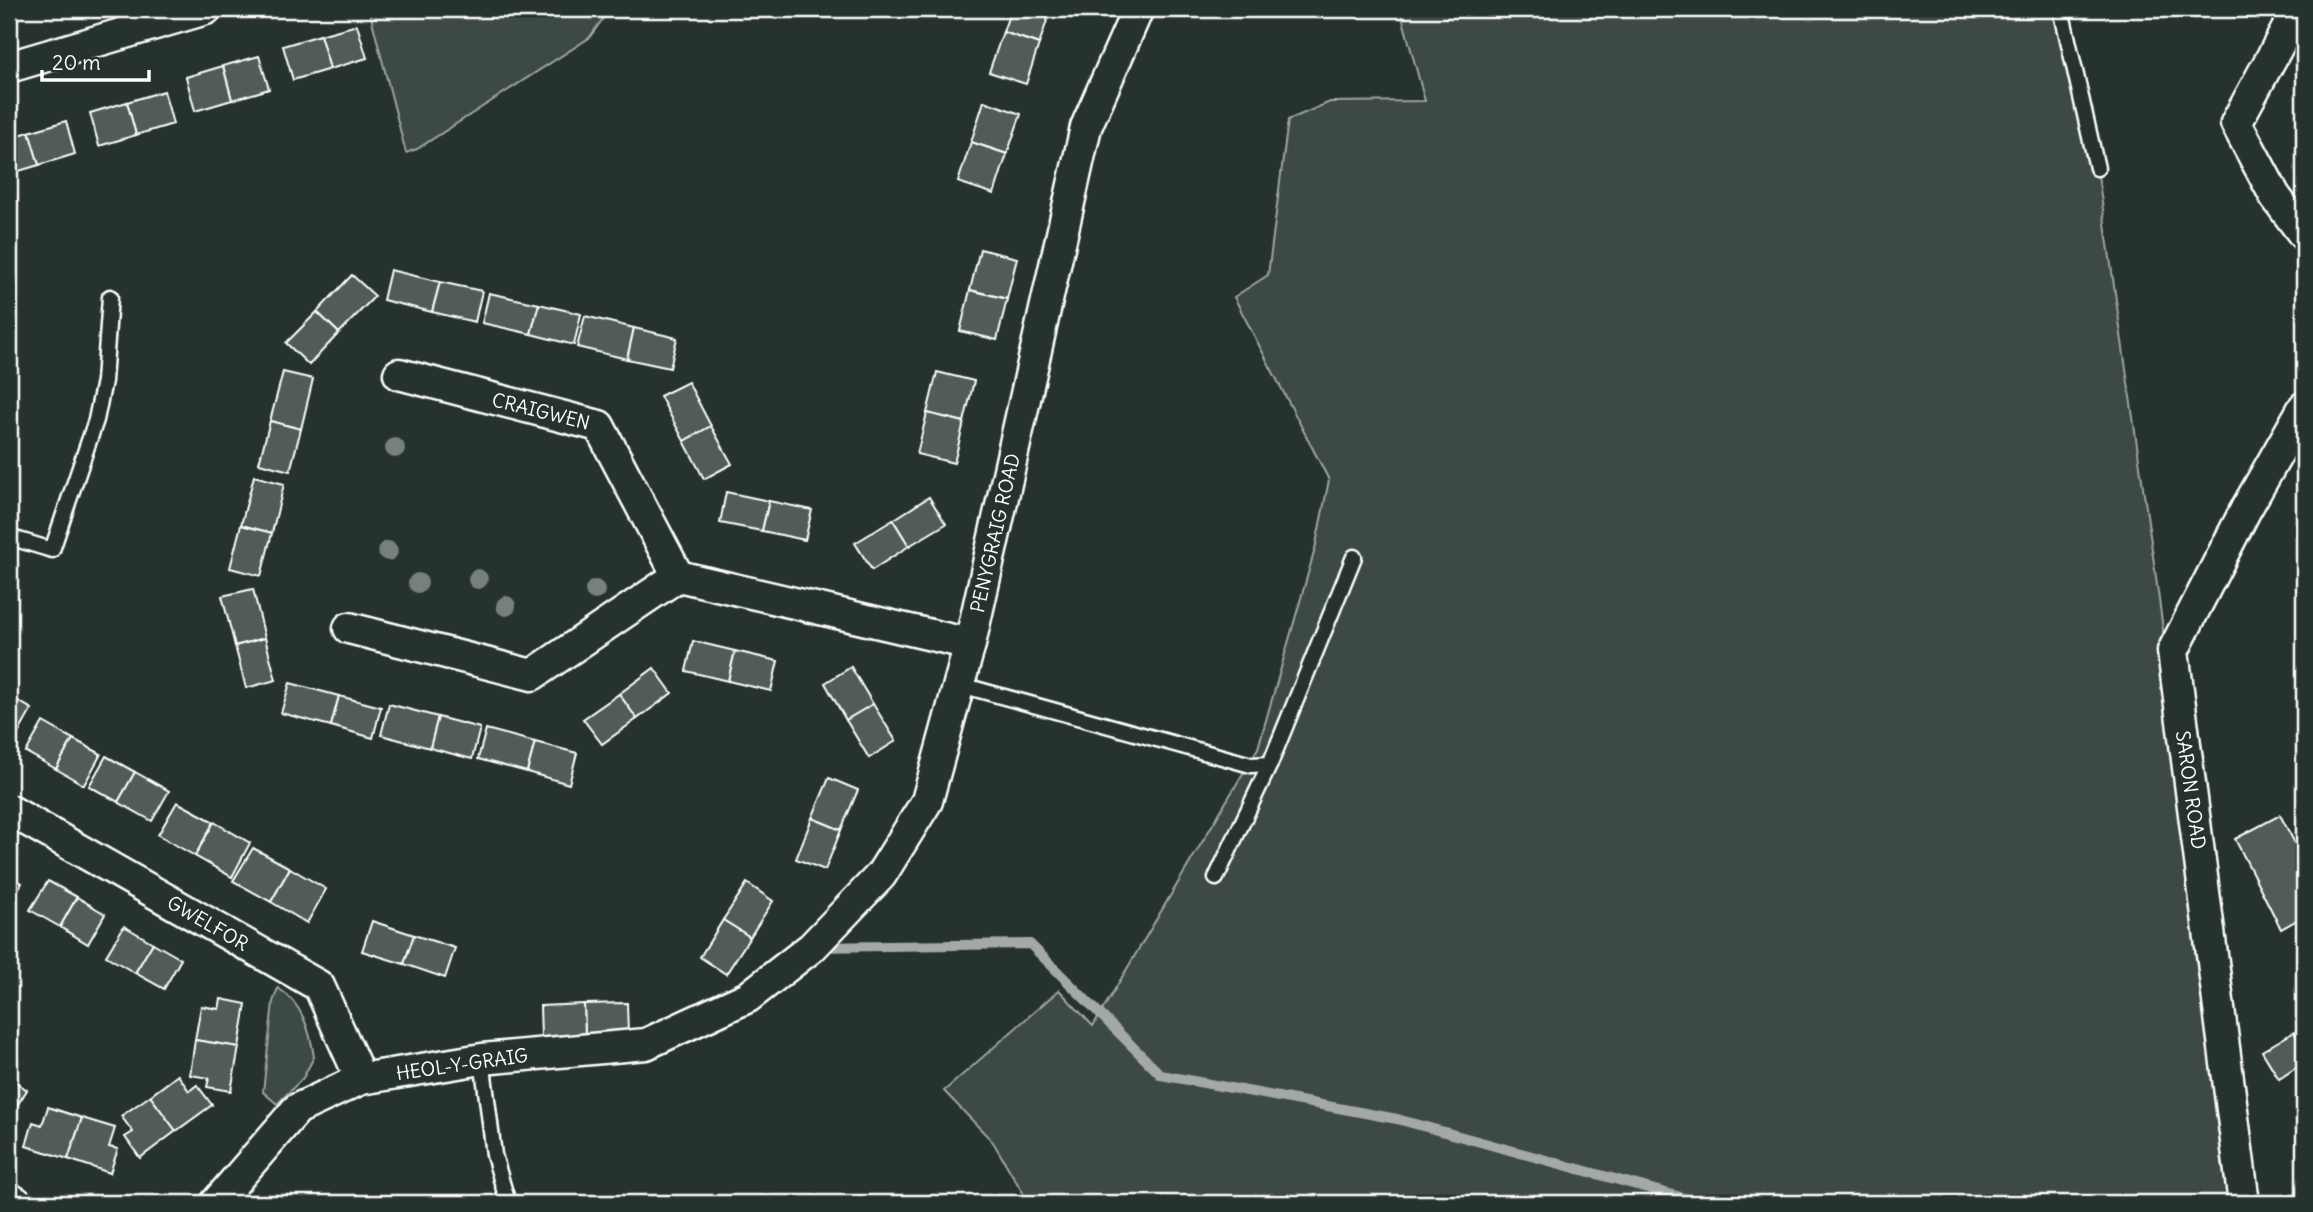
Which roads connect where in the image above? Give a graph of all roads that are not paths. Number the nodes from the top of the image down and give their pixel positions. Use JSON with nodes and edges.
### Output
{"nodes":[{"id":1,"x":206,"y":9,"type":"edge"},
{"id":2,"x":1138,"y":9,"type":"edge"},
{"id":3,"x":2061,"y":9,"type":"edge"},
{"id":4,"x":2298,"y":9,"type":"edge"},
{"id":5,"x":9,"y":67,"type":"edge"},
{"id":6,"x":2097,"y":168,"type":"dead end"},
{"id":7,"x":2304,"y":235,"type":"edge"},
{"id":8,"x":110,"y":297,"type":"dead end"},
{"id":9,"x":400,"y":374,"type":"dead end"},
{"id":10,"x":2304,"y":407,"type":"edge"},
{"id":11,"x":9,"y":537,"type":"edge"},
{"id":12,"x":1354,"y":557,"type":"dead end"},
{"id":13,"x":678,"y":576,"type":"junction"},
{"id":14,"x":349,"y":628,"type":"dead end"},
{"id":15,"x":970,"y":644,"type":"junction"},
{"id":16,"x":961,"y":685,"type":"junction"},
{"id":17,"x":1270,"y":764,"type":"junction"},
{"id":18,"x":9,"y":810,"type":"edge"},
{"id":19,"x":1216,"y":878,"type":"dead end"},
{"id":20,"x":748,"y":998,"type":"joint"},
{"id":21,"x":482,"y":1059,"type":"junction"},
{"id":22,"x":361,"y":1079,"type":"junction"},
{"id":23,"x":9,"y":1198,"type":"edge"},
{"id":24,"x":18,"y":1203,"type":"edge"},
{"id":25,"x":215,"y":1203,"type":"edge"},
{"id":26,"x":508,"y":1203,"type":"edge"},
{"id":27,"x":2244,"y":1203,"type":"edge"}],
"edges":[{"from":1,"to":5,"type":"street"},
{"from":2,"to":15,"type":"street","name":"PENYGRAIG ROAD"},
{"from":3,"to":6,"type":"lane"},
{"from":4,"to":7,"type":"street"},
{"from":8,"to":11,"type":"lane"},
{"from":9,"to":13,"type":"street","name":"CRAIGWEN"},
{"from":10,"to":27,"type":"street","name":"SARON ROAD"},
{"from":12,"to":17,"type":"lane"},
{"from":13,"to":14,"type":"street"},
{"from":13,"to":15,"type":"street"},
{"from":15,"to":16,"type":"street","name":"PENYGRAIG ROAD"},
{"from":16,"to":17,"type":"lane"},
{"from":16,"to":20,"type":"street","name":"PENYGRAIG ROAD"},
{"from":17,"to":19,"type":"lane"},
{"from":18,"to":22,"type":"street","name":"GWELFOR"},
{"from":20,"to":21,"type":"street","name":"HEOL-Y-GRAIG"},
{"from":21,"to":22,"type":"street","name":"HEOL-Y-GRAIG"},
{"from":21,"to":26,"type":"lane"},
{"from":22,"to":25,"type":"street","name":"HEOL-Y-GRAIG"},
{"from":23,"to":24,"type":"street"}]}
